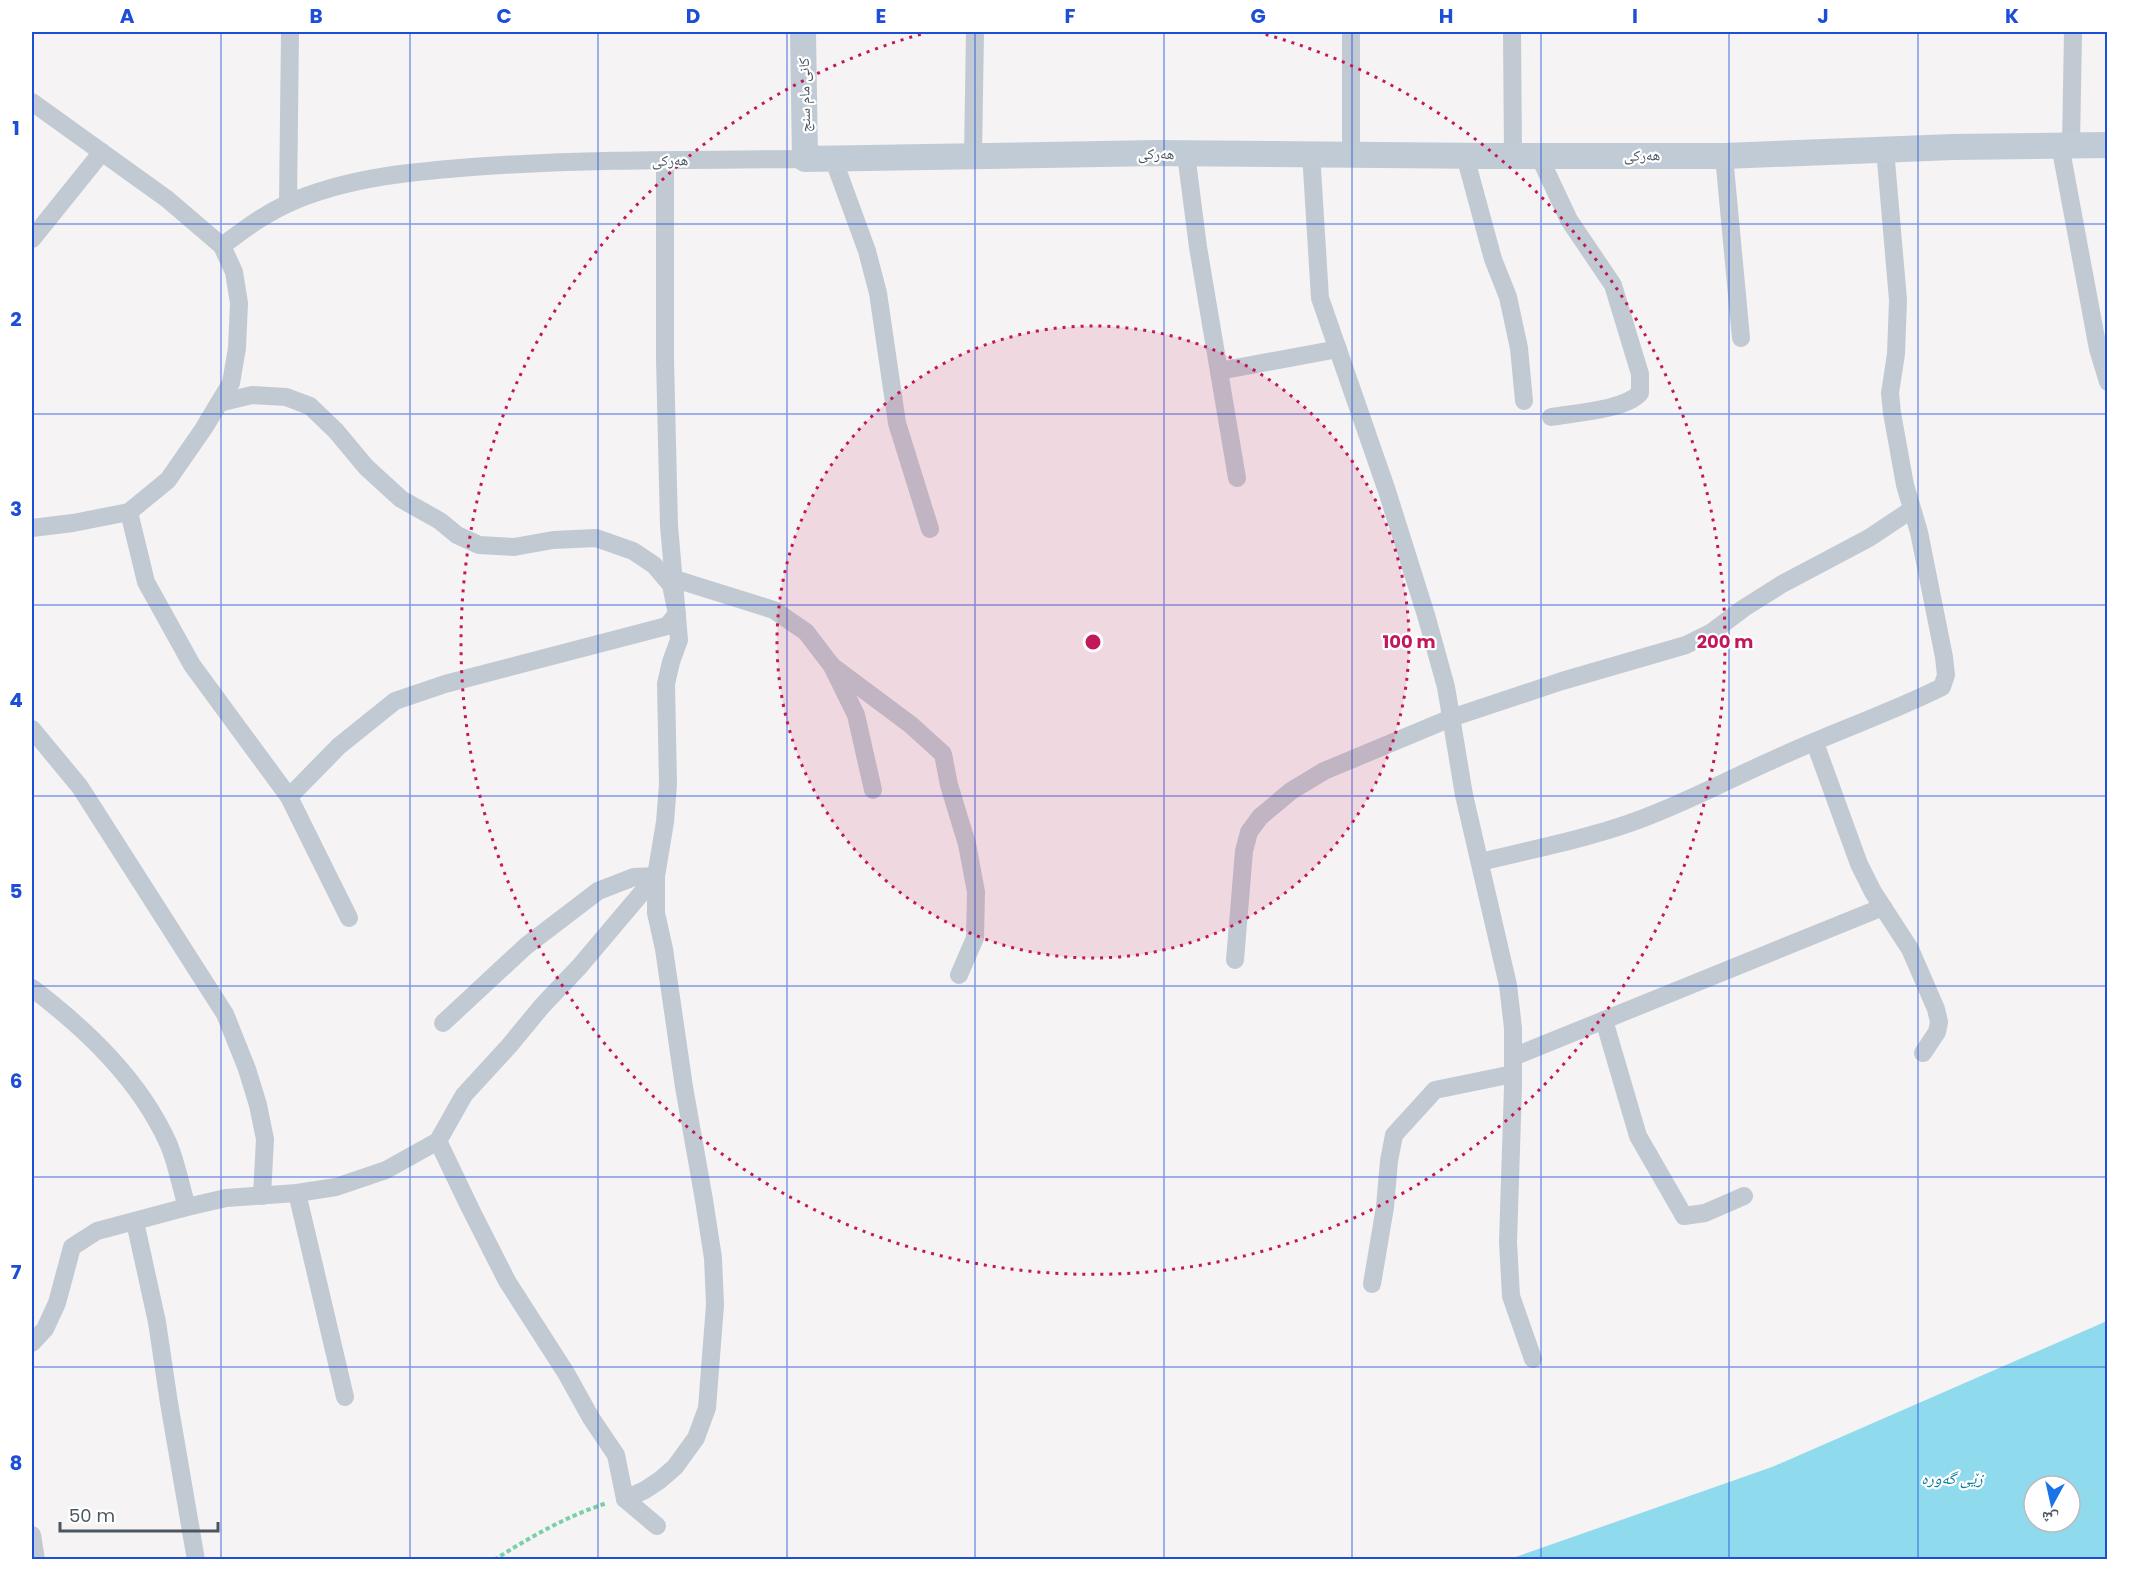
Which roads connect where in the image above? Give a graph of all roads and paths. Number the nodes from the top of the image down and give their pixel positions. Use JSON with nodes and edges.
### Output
{"nodes":[{"id":1,"x":290,"y":32,"type":"edge"},
{"id":2,"x":803,"y":32,"type":"edge"},
{"id":3,"x":975,"y":32,"type":"edge"},
{"id":4,"x":1351,"y":32,"type":"edge"},
{"id":5,"x":1512,"y":32,"type":"edge"},
{"id":6,"x":2073,"y":32,"type":"edge"},
{"id":7,"x":32,"y":102,"type":"edge"},
{"id":8,"x":2065,"y":145,"type":"junction"},
{"id":9,"x":2108,"y":145,"type":"edge"},
{"id":10,"x":1885,"y":149,"type":"junction"},
{"id":11,"x":102,"y":152,"type":"junction"},
{"id":12,"x":1311,"y":153,"type":"junction"},
{"id":13,"x":1186,"y":154,"type":"junction"},
{"id":14,"x":1351,"y":154,"type":"junction"},
{"id":15,"x":973,"y":156,"type":"junction"},
{"id":16,"x":1465,"y":156,"type":"junction"},
{"id":17,"x":1513,"y":156,"type":"junction"},
{"id":18,"x":1539,"y":156,"type":"junction"},
{"id":19,"x":1724,"y":156,"type":"junction"},
{"id":20,"x":805,"y":159,"type":"junction"},
{"id":21,"x":833,"y":159,"type":"junction"},
{"id":22,"x":665,"y":161,"type":"junction"},
{"id":23,"x":288,"y":203,"type":"junction"},
{"id":24,"x":32,"y":239,"type":"edge"},
{"id":25,"x":222,"y":246,"type":"junction"},
{"id":26,"x":1741,"y":338,"type":"dead end"},
{"id":27,"x":1338,"y":349,"type":"junction"},
{"id":28,"x":1219,"y":371,"type":"junction"},
{"id":29,"x":2108,"y":382,"type":"edge"},
{"id":30,"x":1524,"y":401,"type":"dead end"},
{"id":31,"x":219,"y":403,"type":"junction"},
{"id":32,"x":1551,"y":417,"type":"dead end"},
{"id":33,"x":1237,"y":478,"type":"dead end"},
{"id":34,"x":1911,"y":510,"type":"junction"},
{"id":35,"x":129,"y":512,"type":"junction"},
{"id":36,"x":32,"y":528,"type":"edge"},
{"id":37,"x":930,"y":529,"type":"dead end"},
{"id":38,"x":675,"y":579,"type":"junction"},
{"id":39,"x":677,"y":614,"type":"junction"},
{"id":40,"x":832,"y":666,"type":"junction"},
{"id":41,"x":1451,"y":718,"type":"junction"},
{"id":42,"x":32,"y":729,"type":"edge"},
{"id":43,"x":1815,"y":743,"type":"junction"},
{"id":44,"x":873,"y":790,"type":"dead end"},
{"id":45,"x":289,"y":797,"type":"junction"},
{"id":46,"x":1480,"y":862,"type":"junction"},
{"id":47,"x":656,"y":876,"type":"junction"},
{"id":48,"x":1883,"y":907,"type":"junction"},
{"id":49,"x":349,"y":918,"type":"dead end"},
{"id":50,"x":1235,"y":960,"type":"dead end"},
{"id":51,"x":959,"y":975,"type":"dead end"},
{"id":52,"x":32,"y":988,"type":"edge"},
{"id":53,"x":1604,"y":1020,"type":"junction"},
{"id":54,"x":443,"y":1023,"type":"dead end"},
{"id":55,"x":1923,"y":1053,"type":"dead end"},
{"id":56,"x":1513,"y":1066,"type":"junction"},
{"id":57,"x":438,"y":1141,"type":"junction"},
{"id":58,"x":297,"y":1193,"type":"junction"},
{"id":59,"x":262,"y":1196,"type":"junction"},
{"id":60,"x":1744,"y":1196,"type":"dead end"},
{"id":61,"x":187,"y":1207,"type":"junction"},
{"id":62,"x":135,"y":1222,"type":"junction"},
{"id":63,"x":1372,"y":1284,"type":"dead end"},
{"id":64,"x":32,"y":1343,"type":"edge"},
{"id":65,"x":1533,"y":1359,"type":"dead end"},
{"id":66,"x":345,"y":1397,"type":"dead end"},
{"id":67,"x":626,"y":1499,"type":"junction"},
{"id":68,"x":657,"y":1526,"type":"dead end"},
{"id":69,"x":32,"y":1536,"type":"edge"},
{"id":70,"x":36,"y":1560,"type":"edge"},
{"id":71,"x":196,"y":1560,"type":"edge"},
{"id":72,"x":494,"y":1560,"type":"edge"}],
"edges":[{"from":1,"to":23,"type":"street"},
{"from":2,"to":20,"type":"street","name":"کانی مام سنج"},
{"from":3,"to":15,"type":"street"},
{"from":4,"to":14,"type":"street"},
{"from":5,"to":17,"type":"street"},
{"from":6,"to":8,"type":"street"},
{"from":7,"to":11,"type":"street"},
{"from":8,"to":9,"type":"street","name":"هەرکی"},
{"from":8,"to":10,"type":"street","name":"هەرکی"},
{"from":8,"to":29,"type":"street"},
{"from":10,"to":19,"type":"street","name":"هەرکی"},
{"from":10,"to":34,"type":"street"},
{"from":11,"to":24,"type":"street"},
{"from":11,"to":25,"type":"street"},
{"from":12,"to":13,"type":"street","name":"هەرکی"},
{"from":12,"to":14,"type":"street","name":"هەرکی"},
{"from":12,"to":27,"type":"street"},
{"from":13,"to":15,"type":"street","name":"هەرکی"},
{"from":13,"to":28,"type":"street"},
{"from":14,"to":16,"type":"street","name":"هەرکی"},
{"from":15,"to":21,"type":"street","name":"هەرکی"},
{"from":16,"to":17,"type":"street","name":"هەرکی"},
{"from":16,"to":30,"type":"street"},
{"from":17,"to":18,"type":"street","name":"هەرکی"},
{"from":18,"to":19,"type":"street","name":"هەرکی"},
{"from":18,"to":32,"type":"street"},
{"from":19,"to":26,"type":"street"},
{"from":20,"to":21,"type":"street","name":"هەرکی"},
{"from":20,"to":22,"type":"street","name":"هەرکی"},
{"from":21,"to":37,"type":"street"},
{"from":22,"to":23,"type":"street","name":"هەرکی"},
{"from":22,"to":38,"type":"street"},
{"from":23,"to":25,"type":"street","name":"هەرکی"},
{"from":25,"to":31,"type":"street"},
{"from":27,"to":28,"type":"street"},
{"from":27,"to":41,"type":"street"},
{"from":28,"to":33,"type":"street"},
{"from":31,"to":35,"type":"street"},
{"from":31,"to":39,"type":"street"},
{"from":34,"to":41,"type":"street"},
{"from":34,"to":43,"type":"street"},
{"from":35,"to":36,"type":"street"},
{"from":35,"to":45,"type":"street"},
{"from":38,"to":39,"type":"street"},
{"from":38,"to":40,"type":"street"},
{"from":39,"to":45,"type":"street"},
{"from":39,"to":47,"type":"street"},
{"from":40,"to":44,"type":"street"},
{"from":40,"to":51,"type":"street"},
{"from":41,"to":46,"type":"street"},
{"from":41,"to":50,"type":"street"},
{"from":42,"to":59,"type":"street"},
{"from":43,"to":46,"type":"street"},
{"from":43,"to":48,"type":"street"},
{"from":45,"to":49,"type":"street"},
{"from":46,"to":56,"type":"street"},
{"from":47,"to":54,"type":"street"},
{"from":47,"to":57,"type":"street"},
{"from":47,"to":67,"type":"street"},
{"from":48,"to":53,"type":"street"},
{"from":48,"to":55,"type":"street"},
{"from":52,"to":61,"type":"street"},
{"from":53,"to":56,"type":"street"},
{"from":53,"to":60,"type":"street"},
{"from":56,"to":63,"type":"street"},
{"from":56,"to":65,"type":"street"},
{"from":57,"to":58,"type":"street"},
{"from":57,"to":67,"type":"street"},
{"from":58,"to":59,"type":"street"},
{"from":58,"to":66,"type":"street"},
{"from":59,"to":61,"type":"street"},
{"from":61,"to":62,"type":"street"},
{"from":62,"to":64,"type":"street"},
{"from":62,"to":71,"type":"street"},
{"from":67,"to":68,"type":"street"},
{"from":67,"to":72,"type":"path"},
{"from":69,"to":70,"type":"street"}]}
